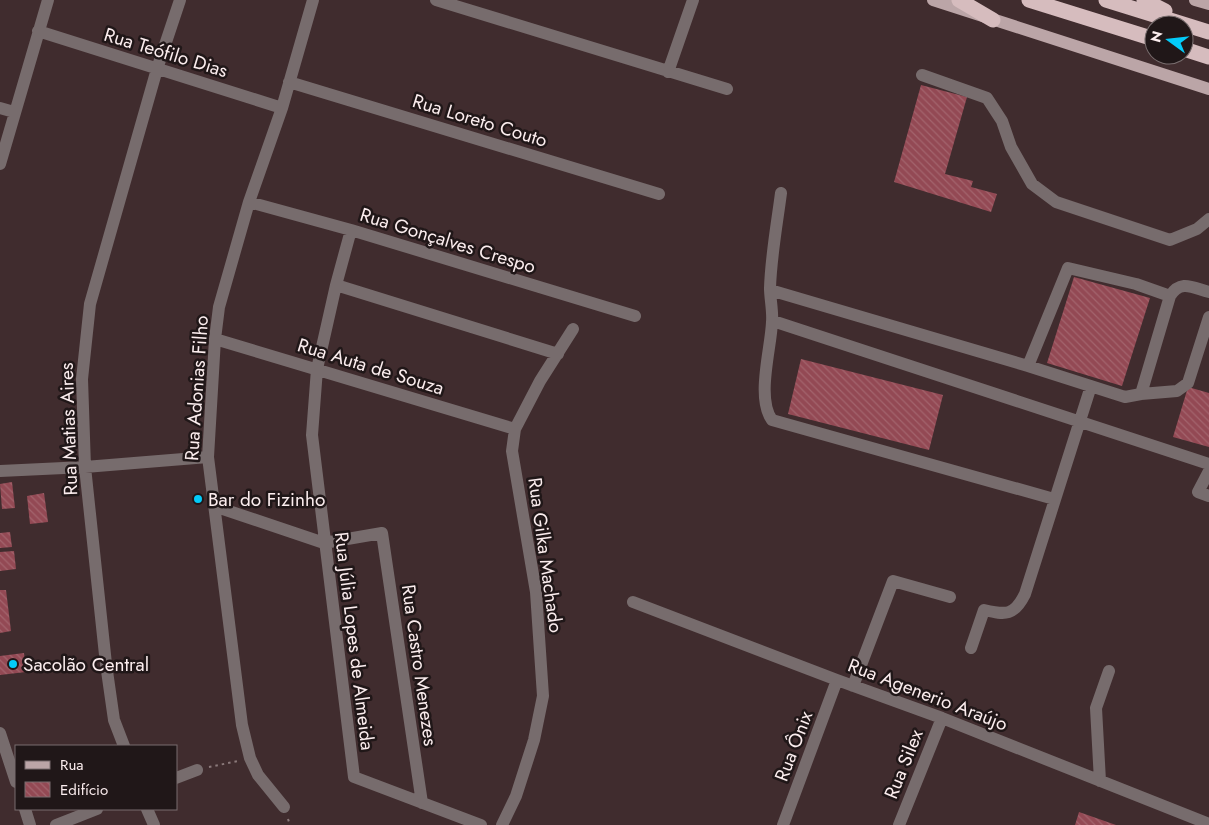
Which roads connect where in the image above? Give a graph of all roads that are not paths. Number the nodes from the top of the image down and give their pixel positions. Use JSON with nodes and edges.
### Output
{"nodes":[{"id":1,"x":48,"y":0,"type":"edge"},
{"id":2,"x":180,"y":0,"type":"edge"},
{"id":3,"x":313,"y":0,"type":"edge"},
{"id":4,"x":436,"y":0,"type":"edge"},
{"id":5,"x":693,"y":0,"type":"edge"},
{"id":6,"x":934,"y":0,"type":"edge"},
{"id":7,"x":959,"y":0,"type":"edge"},
{"id":8,"x":1030,"y":0,"type":"edge"},
{"id":9,"x":1106,"y":0,"type":"edge"},
{"id":10,"x":1144,"y":0,"type":"edge"},
{"id":11,"x":1195,"y":0,"type":"edge"},
{"id":12,"x":1209,"y":4,"type":"edge"},
{"id":13,"x":993,"y":20,"type":"junction"},
{"id":14,"x":38,"y":31,"type":"junction"},
{"id":15,"x":1209,"y":32,"type":"edge"},
{"id":16,"x":1144,"y":36,"type":"edge"},
{"id":17,"x":1194,"y":52,"type":"edge"},
{"id":18,"x":1209,"y":57,"type":"edge"},
{"id":19,"x":157,"y":69,"type":"junction"},
{"id":20,"x":668,"y":72,"type":"junction"},
{"id":21,"x":922,"y":76,"type":"dead end"},
{"id":22,"x":289,"y":82,"type":"junction"},
{"id":23,"x":728,"y":89,"type":"dead end"},
{"id":24,"x":1209,"y":89,"type":"edge"},
{"id":25,"x":0,"y":108,"type":"edge"},
{"id":26,"x":282,"y":108,"type":"junction"},
{"id":27,"x":14,"y":112,"type":"junction"},
{"id":28,"x":0,"y":164,"type":"edge"},
{"id":29,"x":781,"y":193,"type":"dead end"},
{"id":30,"x":659,"y":194,"type":"dead end"},
{"id":31,"x":249,"y":202,"type":"junction"},
{"id":32,"x":1209,"y":219,"type":"edge"},
{"id":33,"x":351,"y":230,"type":"junction"},
{"id":34,"x":336,"y":285,"type":"junction"},
{"id":35,"x":770,"y":290,"type":"junction"},
{"id":36,"x":1209,"y":292,"type":"edge"},
{"id":37,"x":1170,"y":296,"type":"junction"},
{"id":38,"x":635,"y":316,"type":"dead end"},
{"id":39,"x":1209,"y":317,"type":"edge"},
{"id":40,"x":773,"y":321,"type":"junction"},
{"id":41,"x":573,"y":329,"type":"dead end"},
{"id":42,"x":215,"y":338,"type":"junction"},
{"id":43,"x":558,"y":354,"type":"junction"},
{"id":44,"x":1028,"y":366,"type":"junction"},
{"id":45,"x":317,"y":369,"type":"junction"},
{"id":46,"x":1091,"y":386,"type":"junction"},
{"id":47,"x":1141,"y":394,"type":"junction"},
{"id":48,"x":1079,"y":422,"type":"junction"},
{"id":49,"x":515,"y":429,"type":"junction"},
{"id":50,"x":208,"y":457,"type":"junction"},
{"id":51,"x":1209,"y":464,"type":"edge"},
{"id":52,"x":85,"y":467,"type":"junction"},
{"id":53,"x":0,"y":470,"type":"edge"},
{"id":54,"x":1209,"y":472,"type":"edge"},
{"id":55,"x":1209,"y":496,"type":"edge"},
{"id":56,"x":1054,"y":499,"type":"junction"},
{"id":57,"x":214,"y":506,"type":"junction"},
{"id":58,"x":324,"y":543,"type":"junction"},
{"id":59,"x":950,"y":597,"type":"dead end"},
{"id":60,"x":633,"y":602,"type":"dead end"},
{"id":61,"x":971,"y":648,"type":"dead end"},
{"id":62,"x":1109,"y":671,"type":"dead end"},
{"id":63,"x":838,"y":680,"type":"junction"},
{"id":64,"x":853,"y":686,"type":"junction"},
{"id":65,"x":942,"y":718,"type":"junction"},
{"id":66,"x":0,"y":733,"type":"edge"},
{"id":67,"x":124,"y":745,"type":"edge"},
{"id":68,"x":197,"y":770,"type":"road end"},
{"id":69,"x":178,"y":777,"type":"edge"},
{"id":70,"x":15,"y":779,"type":"edge"},
{"id":71,"x":1100,"y":780,"type":"junction"},
{"id":72,"x":422,"y":803,"type":"junction"},
{"id":73,"x":284,"y":807,"type":"dead end"},
{"id":74,"x":25,"y":810,"type":"edge"},
{"id":75,"x":94,"y":810,"type":"edge"},
{"id":76,"x":147,"y":810,"type":"edge"},
{"id":77,"x":1209,"y":824,"type":"edge"},
{"id":78,"x":30,"y":825,"type":"edge"},
{"id":79,"x":56,"y":825,"type":"edge"},
{"id":80,"x":154,"y":825,"type":"edge"},
{"id":81,"x":481,"y":825,"type":"edge"},
{"id":82,"x":502,"y":825,"type":"edge"},
{"id":83,"x":783,"y":825,"type":"edge"},
{"id":84,"x":899,"y":825,"type":"edge"}],
"edges":[{"from":1,"to":14,"type":"street"},
{"from":2,"to":19,"type":"street","name":"Rua Matias Aires"},
{"from":3,"to":22,"type":"street","name":"Rua Adonias Filho"},
{"from":4,"to":20,"type":"street"},
{"from":5,"to":20,"type":"street"},
{"from":6,"to":13,"type":"main road"},
{"from":7,"to":13,"type":"highway"},
{"from":8,"to":16,"type":"highway"},
{"from":9,"to":15,"type":"highway"},
{"from":10,"to":15,"type":"highway"},
{"from":11,"to":12,"type":"main road"},
{"from":13,"to":24,"type":"main road"},
{"from":14,"to":19,"type":"street","name":"Rua Teófilo Dias"},
{"from":14,"to":27,"type":"street"},
{"from":17,"to":18,"type":"highway"},
{"from":19,"to":26,"type":"street","name":"Rua Teófilo Dias"},
{"from":19,"to":52,"type":"street","name":"Rua Matias Aires"},
{"from":20,"to":23,"type":"street"},
{"from":21,"to":32,"type":"street"},
{"from":22,"to":26,"type":"street","name":"Rua Adonias Filho"},
{"from":22,"to":30,"type":"street","name":"Rua Loreto Couto"},
{"from":25,"to":27,"type":"street"},
{"from":26,"to":31,"type":"street","name":"Rua Adonias Filho"},
{"from":27,"to":28,"type":"street"},
{"from":29,"to":35,"type":"street"},
{"from":31,"to":33,"type":"street","name":"Rua Gonçalves Crespo"},
{"from":31,"to":42,"type":"street","name":"Rua Adonias Filho"},
{"from":33,"to":34,"type":"street","name":"Rua Júlia Lopes de Almeida"},
{"from":33,"to":38,"type":"street","name":"Rua Gonçalves Crespo"},
{"from":34,"to":43,"type":"street"},
{"from":34,"to":45,"type":"street","name":"Rua Júlia Lopes de Almeida"},
{"from":35,"to":40,"type":"street"},
{"from":35,"to":44,"type":"street"},
{"from":36,"to":37,"type":"street"},
{"from":37,"to":44,"type":"street"},
{"from":37,"to":47,"type":"street"},
{"from":39,"to":47,"type":"street"},
{"from":40,"to":48,"type":"street"},
{"from":40,"to":56,"type":"street"},
{"from":41,"to":43,"type":"street","name":"Rua Gilka Machado"},
{"from":42,"to":45,"type":"street","name":"Rua Auta de Souza"},
{"from":42,"to":50,"type":"street","name":"Rua Adonias Filho"},
{"from":43,"to":49,"type":"street","name":"Rua Gilka Machado"},
{"from":44,"to":46,"type":"street"},
{"from":45,"to":49,"type":"street","name":"Rua Auta de Souza"},
{"from":45,"to":58,"type":"street","name":"Rua Júlia Lopes de Almeida"},
{"from":46,"to":47,"type":"street"},
{"from":46,"to":48,"type":"street"},
{"from":48,"to":51,"type":"street"},
{"from":48,"to":56,"type":"street"},
{"from":49,"to":82,"type":"street","name":"Rua Gilka Machado"},
{"from":50,"to":52,"type":"street"},
{"from":50,"to":57,"type":"street","name":"Rua Adonias Filho"},
{"from":52,"to":53,"type":"street"},
{"from":52,"to":67,"type":"street","name":"Rua Matias Aires"},
{"from":54,"to":55,"type":"street"},
{"from":56,"to":61,"type":"street"},
{"from":57,"to":58,"type":"street"},
{"from":57,"to":73,"type":"street","name":"Rua Adonias Filho"},
{"from":58,"to":72,"type":"street","name":"Rua Júlia Lopes de Almeida"},
{"from":58,"to":72,"type":"street","name":"Rua Castro Menezes"},
{"from":59,"to":64,"type":"street"},
{"from":60,"to":63,"type":"street","name":"Rua Agenerio Araújo"},
{"from":62,"to":71,"type":"street"},
{"from":63,"to":64,"type":"street","name":"Rua Agenerio Araújo"},
{"from":63,"to":83,"type":"street","name":"Rua Ônix"},
{"from":64,"to":65,"type":"street","name":"Rua Agenerio Araújo"},
{"from":65,"to":71,"type":"street","name":"Rua Agenerio Araújo"},
{"from":65,"to":84,"type":"street","name":"Rua Silex"},
{"from":66,"to":70,"type":"street"},
{"from":68,"to":69,"type":"street"},
{"from":71,"to":77,"type":"street","name":"Rua Agenerio Araújo"},
{"from":72,"to":81,"type":"street","name":"Rua Júlia Lopes de Almeida"},
{"from":74,"to":78,"type":"street"},
{"from":75,"to":79,"type":"street"},
{"from":76,"to":80,"type":"street"}]}
